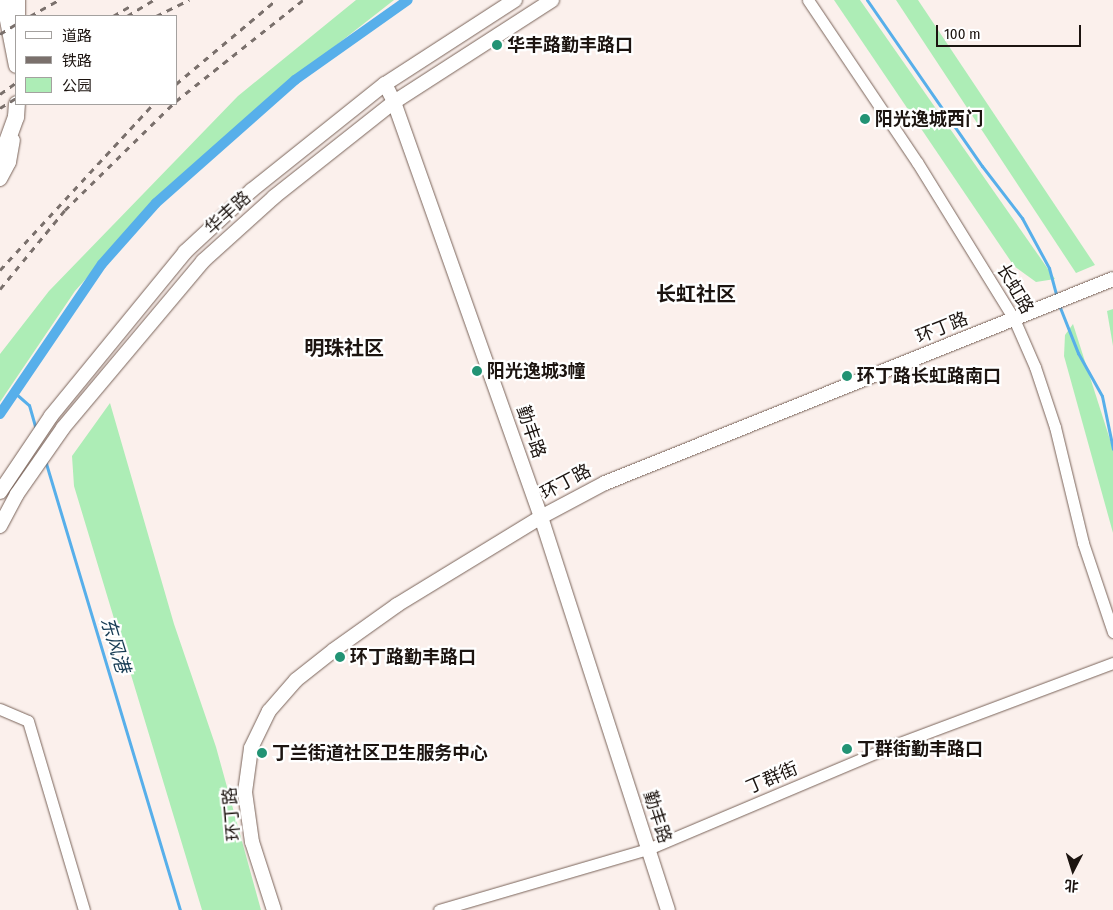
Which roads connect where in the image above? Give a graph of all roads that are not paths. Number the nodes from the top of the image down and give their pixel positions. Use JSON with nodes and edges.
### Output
{"nodes":[{"id":1,"x":3,"y":0,"type":"edge"},
{"id":2,"x":17,"y":0,"type":"edge"},
{"id":3,"x":516,"y":0,"type":"edge"},
{"id":4,"x":552,"y":0,"type":"edge"},
{"id":5,"x":808,"y":0,"type":"edge"},
{"id":6,"x":17,"y":15,"type":"edge"},
{"id":7,"x":15,"y":61,"type":"edge"},
{"id":8,"x":385,"y":84,"type":"junction"},
{"id":9,"x":394,"y":102,"type":"junction"},
{"id":10,"x":17,"y":110,"type":"edge"},
{"id":11,"x":0,"y":160,"type":"edge"},
{"id":12,"x":0,"y":179,"type":"edge"},
{"id":13,"x":1113,"y":279,"type":"edge"},
{"id":14,"x":1014,"y":319,"type":"junction"},
{"id":15,"x":0,"y":492,"type":"edge"},
{"id":16,"x":541,"y":517,"type":"junction"},
{"id":17,"x":0,"y":526,"type":"edge"},
{"id":18,"x":1113,"y":632,"type":"edge"},
{"id":19,"x":1113,"y":663,"type":"edge"},
{"id":20,"x":0,"y":709,"type":"edge"},
{"id":21,"x":648,"y":849,"type":"junction"},
{"id":22,"x":84,"y":910,"type":"edge"},
{"id":23,"x":274,"y":910,"type":"edge"},
{"id":24,"x":439,"y":910,"type":"edge"},
{"id":25,"x":668,"y":910,"type":"edge"}],
"edges":[{"from":1,"to":7,"type":"main road"},
{"from":2,"to":6,"type":"highway"},
{"from":3,"to":8,"type":"main road","name":"华丰路"},
{"from":4,"to":9,"type":"main road","name":"华丰路"},
{"from":5,"to":14,"type":"street","name":"长虹路"},
{"from":8,"to":9,"type":"main road","name":"勤丰路"},
{"from":8,"to":15,"type":"main road","name":"华丰路"},
{"from":9,"to":16,"type":"main road","name":"勤丰路"},
{"from":9,"to":17,"type":"main road","name":"华丰路"},
{"from":10,"to":11,"type":"highway"},
{"from":10,"to":12,"type":"main road"},
{"from":13,"to":14,"type":"main road","name":"环丁路"},
{"from":14,"to":16,"type":"main road","name":"环丁路"},
{"from":14,"to":18,"type":"street","name":"长虹路"},
{"from":16,"to":21,"type":"main road","name":"勤丰路"},
{"from":16,"to":23,"type":"main road","name":"环丁路"},
{"from":19,"to":21,"type":"street","name":"丁群街"},
{"from":20,"to":22,"type":"street"},
{"from":21,"to":24,"type":"street","name":"丁群街"},
{"from":21,"to":25,"type":"main road","name":"勤丰路"}]}
